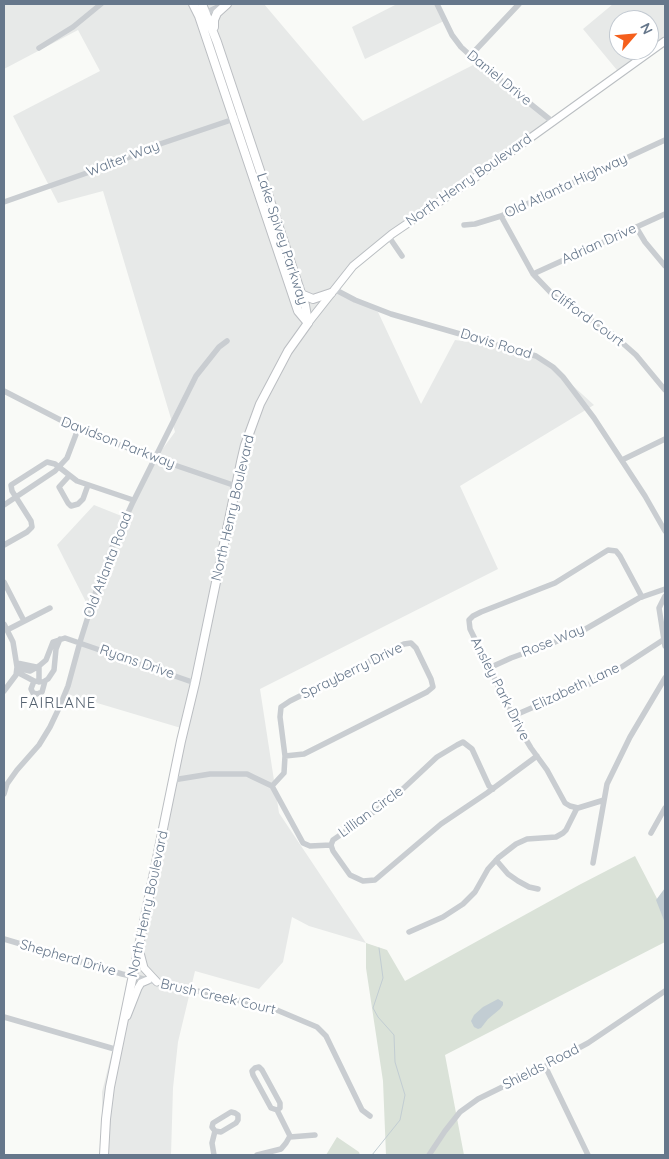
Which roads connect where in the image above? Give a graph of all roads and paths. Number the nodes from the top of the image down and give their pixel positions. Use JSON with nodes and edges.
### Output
{"nodes":[{"id":1,"x":101,"y":4,"type":"edge"},
{"id":2,"x":193,"y":4,"type":"edge"},
{"id":3,"x":202,"y":4,"type":"edge"},
{"id":4,"x":225,"y":4,"type":"edge"},
{"id":5,"x":437,"y":4,"type":"edge"},
{"id":6,"x":519,"y":4,"type":"edge"},
{"id":7,"x":203,"y":14,"type":"junction"},
{"id":8,"x":665,"y":41,"type":"edge"},
{"id":9,"x":38,"y":48,"type":"dead end"},
{"id":10,"x":220,"y":50,"type":"junction"},
{"id":11,"x":470,"y":56,"type":"junction"},
{"id":12,"x":238,"y":118,"type":"junction"},
{"id":13,"x":553,"y":122,"type":"junction"},
{"id":14,"x":665,"y":140,"type":"edge"},
{"id":15,"x":4,"y":202,"type":"edge"},
{"id":16,"x":665,"y":214,"type":"edge"},
{"id":17,"x":501,"y":216,"type":"junction"},
{"id":18,"x":464,"y":225,"type":"dead end"},
{"id":19,"x":636,"y":227,"type":"junction"},
{"id":20,"x":389,"y":237,"type":"junction"},
{"id":21,"x":402,"y":256,"type":"dead end"},
{"id":22,"x":665,"y":266,"type":"edge"},
{"id":23,"x":533,"y":274,"type":"junction"},
{"id":24,"x":333,"y":291,"type":"junction"},
{"id":25,"x":301,"y":294,"type":"junction"},
{"id":26,"x":308,"y":323,"type":"junction"},
{"id":27,"x":227,"y":341,"type":"dead end"},
{"id":28,"x":665,"y":390,"type":"edge"},
{"id":29,"x":4,"y":391,"type":"edge"},
{"id":30,"x":78,"y":429,"type":"junction"},
{"id":31,"x":665,"y":439,"type":"edge"},
{"id":32,"x":154,"y":458,"type":"junction"},
{"id":33,"x":622,"y":460,"type":"junction"},
{"id":34,"x":59,"y":467,"type":"junction"},
{"id":35,"x":69,"y":476,"type":"junction"},
{"id":36,"x":88,"y":485,"type":"junction"},
{"id":37,"x":236,"y":486,"type":"junction"},
{"id":38,"x":16,"y":497,"type":"junction"},
{"id":39,"x":134,"y":500,"type":"junction"},
{"id":40,"x":4,"y":505,"type":"edge"},
{"id":41,"x":665,"y":531,"type":"edge"},
{"id":42,"x":4,"y":546,"type":"edge"},
{"id":43,"x":4,"y":582,"type":"edge"},
{"id":44,"x":665,"y":589,"type":"edge"},
{"id":45,"x":7,"y":594,"type":"edge"},
{"id":46,"x":642,"y":596,"type":"junction"},
{"id":47,"x":665,"y":596,"type":"edge"},
{"id":48,"x":50,"y":608,"type":"dead end"},
{"id":49,"x":24,"y":621,"type":"junction"},
{"id":50,"x":6,"y":629,"type":"edge"},
{"id":51,"x":4,"y":639,"type":"edge"},
{"id":52,"x":60,"y":639,"type":"junction"},
{"id":53,"x":80,"y":642,"type":"junction"},
{"id":54,"x":664,"y":643,"type":"edge"},
{"id":55,"x":37,"y":667,"type":"junction"},
{"id":56,"x":17,"y":668,"type":"junction"},
{"id":57,"x":489,"y":668,"type":"junction"},
{"id":58,"x":665,"y":678,"type":"edge"},
{"id":59,"x":39,"y":681,"type":"junction"},
{"id":60,"x":195,"y":683,"type":"junction"},
{"id":61,"x":4,"y":691,"type":"edge"},
{"id":62,"x":513,"y":716,"type":"junction"},
{"id":63,"x":285,"y":756,"type":"junction"},
{"id":64,"x":537,"y":756,"type":"junction"},
{"id":65,"x":173,"y":780,"type":"junction"},
{"id":66,"x":272,"y":786,"type":"junction"},
{"id":67,"x":492,"y":789,"type":"junction"},
{"id":68,"x":4,"y":794,"type":"edge"},
{"id":69,"x":604,"y":800,"type":"junction"},
{"id":70,"x":577,"y":808,"type":"junction"},
{"id":71,"x":665,"y":808,"type":"edge"},
{"id":72,"x":651,"y":833,"type":"dead end"},
{"id":73,"x":331,"y":845,"type":"junction"},
{"id":74,"x":496,"y":860,"type":"junction"},
{"id":75,"x":593,"y":863,"type":"dead end"},
{"id":76,"x":538,"y":889,"type":"dead end"},
{"id":77,"x":409,"y":932,"type":"dead end"},
{"id":78,"x":4,"y":940,"type":"edge"},
{"id":79,"x":139,"y":946,"type":"junction"},
{"id":80,"x":132,"y":977,"type":"junction"},
{"id":81,"x":148,"y":980,"type":"junction"},
{"id":82,"x":157,"y":982,"type":"junction"},
{"id":83,"x":665,"y":991,"type":"edge"},
{"id":84,"x":4,"y":1017,"type":"edge"},
{"id":85,"x":122,"y":1033,"type":"junction"},
{"id":86,"x":118,"y":1050,"type":"junction"},
{"id":87,"x":545,"y":1066,"type":"junction"},
{"id":88,"x":269,"y":1082,"type":"junction"},
{"id":89,"x":260,"y":1087,"type":"junction"},
{"id":90,"x":277,"y":1110,"type":"junction"},
{"id":91,"x":370,"y":1116,"type":"dead end"},
{"id":92,"x":215,"y":1131,"type":"junction"},
{"id":93,"x":315,"y":1135,"type":"dead end"},
{"id":94,"x":290,"y":1137,"type":"junction"},
{"id":95,"x":105,"y":1154,"type":"edge"},
{"id":96,"x":214,"y":1155,"type":"edge"},
{"id":97,"x":258,"y":1155,"type":"edge"},
{"id":98,"x":429,"y":1155,"type":"edge"},
{"id":99,"x":588,"y":1155,"type":"edge"}],
"edges":[{"from":1,"to":9,"type":"street"},
{"from":2,"to":7,"type":"highway","name":"Lake Spivey Parkway"},
{"from":3,"to":7,"type":"highway","name":"Lake Spivey Parkway"},
{"from":4,"to":7,"type":"street"},
{"from":4,"to":10,"type":"highway"},
{"from":5,"to":11,"type":"street","name":"Daniel Drive"},
{"from":6,"to":11,"type":"street"},
{"from":7,"to":10,"type":"highway","name":"Lake Spivey Parkway"},
{"from":7,"to":12,"type":"highway","name":"Lake Spivey Parkway"},
{"from":8,"to":13,"type":"main road","name":"North Henry Boulevard"},
{"from":10,"to":12,"type":"highway","name":"Lake Spivey Parkway"},
{"from":11,"to":13,"type":"street","name":"Daniel Drive"},
{"from":12,"to":15,"type":"street","name":"Walter Way"},
{"from":12,"to":25,"type":"highway","name":"Lake Spivey Parkway"},
{"from":12,"to":26,"type":"highway","name":"Lake Spivey Parkway"},
{"from":13,"to":20,"type":"main road","name":"North Henry Boulevard"},
{"from":14,"to":17,"type":"street","name":"Old Atlanta Highway"},
{"from":16,"to":19,"type":"street","name":"Adrian Drive"},
{"from":17,"to":18,"type":"street","name":"Old Atlanta Highway"},
{"from":17,"to":23,"type":"street","name":"Clifford Court"},
{"from":19,"to":22,"type":"street"},
{"from":19,"to":23,"type":"street","name":"Adrian Drive"},
{"from":20,"to":21,"type":"street"},
{"from":20,"to":24,"type":"main road","name":"North Henry Boulevard"},
{"from":23,"to":28,"type":"street","name":"Clifford Court"},
{"from":24,"to":25,"type":"highway"},
{"from":24,"to":26,"type":"main road","name":"North Henry Boulevard"},
{"from":24,"to":33,"type":"street","name":"Davis Road"},
{"from":25,"to":26,"type":"highway","name":"Lake Spivey Parkway"},
{"from":26,"to":37,"type":"highway","name":"North Henry Boulevard"},
{"from":27,"to":32,"type":"street","name":"Old Atlanta Road"},
{"from":29,"to":30,"type":"street","name":"Davidson Parkway"},
{"from":30,"to":32,"type":"street","name":"Davidson Parkway"},
{"from":30,"to":34,"type":"street"},
{"from":31,"to":33,"type":"street"},
{"from":32,"to":37,"type":"street","name":"Davidson Parkway"},
{"from":32,"to":39,"type":"street","name":"Old Atlanta Road"},
{"from":33,"to":41,"type":"street","name":"Davis Road"},
{"from":34,"to":35,"type":"street"},
{"from":34,"to":38,"type":"street"},
{"from":34,"to":38,"type":"street"},
{"from":35,"to":36,"type":"street"},
{"from":35,"to":36,"type":"street"},
{"from":36,"to":39,"type":"street"},
{"from":37,"to":60,"type":"highway","name":"North Henry Boulevard"},
{"from":38,"to":40,"type":"street"},
{"from":38,"to":42,"type":"street"},
{"from":39,"to":53,"type":"street","name":"Old Atlanta Road"},
{"from":43,"to":45,"type":"street"},
{"from":44,"to":46,"type":"street","name":"Rose Way"},
{"from":45,"to":49,"type":"street"},
{"from":46,"to":57,"type":"street","name":"Rose Way"},
{"from":46,"to":57,"type":"street","name":"Ansley Park Drive"},
{"from":47,"to":54,"type":"street"},
{"from":48,"to":49,"type":"street"},
{"from":49,"to":50,"type":"street"},
{"from":50,"to":51,"type":"street"},
{"from":50,"to":56,"type":"street"},
{"from":52,"to":53,"type":"street","name":"Ryans Drive"},
{"from":52,"to":55,"type":"street"},
{"from":52,"to":59,"type":"street"},
{"from":53,"to":60,"type":"street","name":"Ryans Drive"},
{"from":53,"to":68,"type":"street","name":"Old Atlanta Road"},
{"from":54,"to":62,"type":"street","name":"Elizabeth Lane"},
{"from":55,"to":56,"type":"street"},
{"from":55,"to":59,"type":"street"},
{"from":56,"to":59,"type":"street"},
{"from":56,"to":61,"type":"street"},
{"from":57,"to":62,"type":"street","name":"Ansley Park Drive"},
{"from":58,"to":69,"type":"street"},
{"from":60,"to":65,"type":"highway","name":"North Henry Boulevard"},
{"from":62,"to":64,"type":"street","name":"Ansley Park Drive"},
{"from":63,"to":63,"type":"street","name":"Sprayberry Drive"},
{"from":63,"to":66,"type":"street","name":"Sprayberry Drive"},
{"from":64,"to":67,"type":"street","name":"Lillian Circle"},
{"from":64,"to":70,"type":"street","name":"Ansley Park Drive"},
{"from":65,"to":66,"type":"street"},
{"from":65,"to":79,"type":"highway","name":"North Henry Boulevard"},
{"from":66,"to":73,"type":"street"},
{"from":67,"to":73,"type":"street","name":"Lillian Circle"},
{"from":67,"to":73,"type":"street","name":"Lillian Circle"},
{"from":69,"to":70,"type":"street"},
{"from":69,"to":75,"type":"street"},
{"from":70,"to":74,"type":"street"},
{"from":71,"to":72,"type":"street"},
{"from":74,"to":76,"type":"street"},
{"from":74,"to":77,"type":"street"},
{"from":78,"to":80,"type":"street","name":"Shepherd Drive"},
{"from":79,"to":80,"type":"highway","name":"North Henry Boulevard"},
{"from":79,"to":82,"type":"main road"},
{"from":80,"to":81,"type":"street","name":"Brush Creek Court"},
{"from":80,"to":85,"type":"highway","name":"North Henry Boulevard"},
{"from":81,"to":82,"type":"street","name":"Brush Creek Court"},
{"from":81,"to":85,"type":"main road"},
{"from":82,"to":91,"type":"street","name":"Brush Creek Court"},
{"from":83,"to":87,"type":"street","name":"Shields Road"},
{"from":84,"to":86,"type":"street"},
{"from":85,"to":86,"type":"highway","name":"North Henry Boulevard"},
{"from":86,"to":95,"type":"highway","name":"North Henry Boulevard"},
{"from":87,"to":98,"type":"street","name":"Shields Road"},
{"from":87,"to":99,"type":"street"},
{"from":88,"to":89,"type":"street"},
{"from":88,"to":89,"type":"street"},
{"from":88,"to":90,"type":"street"},
{"from":89,"to":90,"type":"street"},
{"from":90,"to":94,"type":"street"},
{"from":92,"to":92,"type":"street"},
{"from":92,"to":96,"type":"street"},
{"from":93,"to":94,"type":"street"},
{"from":94,"to":97,"type":"street"}]}
